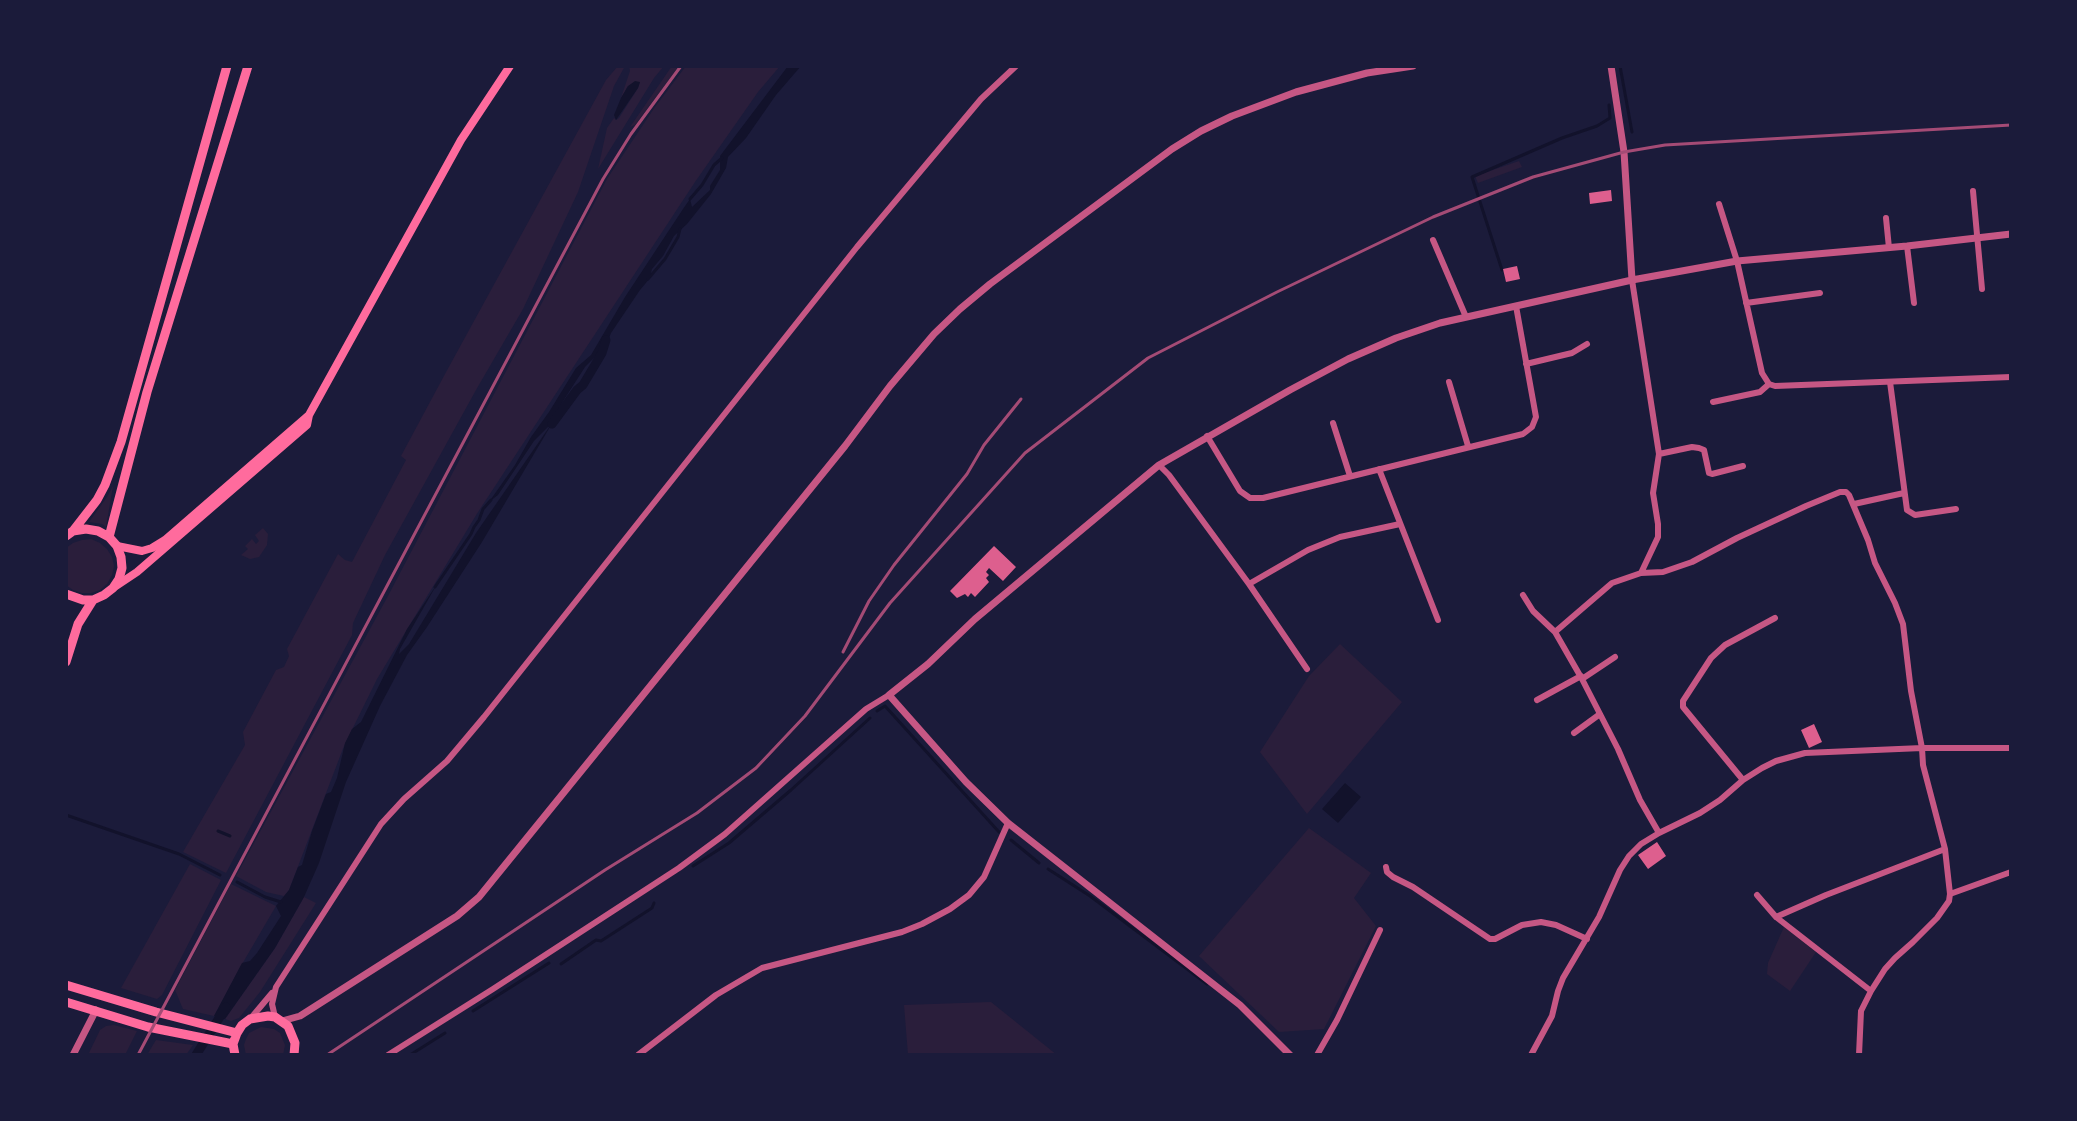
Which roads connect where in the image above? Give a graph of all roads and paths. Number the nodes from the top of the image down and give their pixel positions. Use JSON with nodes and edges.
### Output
{"nodes":[{"id":1,"x":227,"y":66,"type":"edge"},
{"id":2,"x":248,"y":66,"type":"edge"},
{"id":3,"x":510,"y":66,"type":"edge"},
{"id":4,"x":1016,"y":66,"type":"edge"},
{"id":5,"x":1413,"y":66,"type":"edge"},
{"id":6,"x":1611,"y":66,"type":"edge"},
{"id":7,"x":1973,"y":191,"type":"dead end"},
{"id":8,"x":1719,"y":204,"type":"dead end"},
{"id":9,"x":1886,"y":218,"type":"dead end"},
{"id":10,"x":2011,"y":234,"type":"edge"},
{"id":11,"x":1976,"y":238,"type":"junction"},
{"id":12,"x":1433,"y":240,"type":"dead end"},
{"id":13,"x":1907,"y":246,"type":"junction"},
{"id":14,"x":1889,"y":248,"type":"junction"},
{"id":15,"x":1737,"y":261,"type":"junction"},
{"id":16,"x":1632,"y":280,"type":"junction"},
{"id":17,"x":1982,"y":289,"type":"dead end"},
{"id":18,"x":1820,"y":293,"type":"dead end"},
{"id":19,"x":1746,"y":303,"type":"junction"},
{"id":20,"x":1914,"y":303,"type":"dead end"},
{"id":21,"x":1516,"y":306,"type":"junction"},
{"id":22,"x":1466,"y":317,"type":"junction"},
{"id":23,"x":1587,"y":344,"type":"dead end"},
{"id":24,"x":1526,"y":364,"type":"junction"},
{"id":25,"x":2011,"y":377,"type":"edge"},
{"id":26,"x":1449,"y":382,"type":"dead end"},
{"id":27,"x":1890,"y":382,"type":"junction"},
{"id":28,"x":1769,"y":384,"type":"junction"},
{"id":29,"x":1713,"y":402,"type":"dead end"},
{"id":30,"x":309,"y":415,"type":"junction"},
{"id":31,"x":1333,"y":423,"type":"dead end"},
{"id":32,"x":1207,"y":436,"type":"junction"},
{"id":33,"x":1468,"y":446,"type":"junction"},
{"id":34,"x":1659,"y":454,"type":"junction"},
{"id":35,"x":1159,"y":465,"type":"junction"},
{"id":36,"x":1743,"y":466,"type":"dead end"},
{"id":37,"x":1379,"y":469,"type":"junction"},
{"id":38,"x":1350,"y":476,"type":"junction"},
{"id":39,"x":1904,"y":493,"type":"junction"},
{"id":40,"x":1854,"y":504,"type":"junction"},
{"id":41,"x":1956,"y":509,"type":"dead end"},
{"id":42,"x":1400,"y":524,"type":"junction"},
{"id":43,"x":70,"y":533,"type":"edge"},
{"id":44,"x":109,"y":537,"type":"junction"},
{"id":45,"x":117,"y":546,"type":"junction"},
{"id":46,"x":1641,"y":573,"type":"junction"},
{"id":47,"x":1249,"y":584,"type":"junction"},
{"id":48,"x":113,"y":588,"type":"junction"},
{"id":49,"x":66,"y":594,"type":"edge"},
{"id":50,"x":1523,"y":595,"type":"dead end"},
{"id":51,"x":93,"y":600,"type":"junction"},
{"id":52,"x":1775,"y":618,"type":"dead end"},
{"id":53,"x":1438,"y":620,"type":"dead end"},
{"id":54,"x":1555,"y":632,"type":"junction"},
{"id":55,"x":1615,"y":657,"type":"dead end"},
{"id":56,"x":66,"y":662,"type":"edge"},
{"id":57,"x":1307,"y":669,"type":"dead end"},
{"id":58,"x":1582,"y":678,"type":"junction"},
{"id":59,"x":889,"y":695,"type":"junction"},
{"id":60,"x":1537,"y":700,"type":"dead end"},
{"id":61,"x":1600,"y":714,"type":"junction"},
{"id":62,"x":1574,"y":733,"type":"dead end"},
{"id":63,"x":1922,"y":748,"type":"junction"},
{"id":64,"x":2011,"y":748,"type":"edge"},
{"id":65,"x":1743,"y":780,"type":"junction"},
{"id":66,"x":1008,"y":823,"type":"junction"},
{"id":67,"x":1659,"y":833,"type":"junction"},
{"id":68,"x":1945,"y":849,"type":"junction"},
{"id":69,"x":1386,"y":867,"type":"dead end"},
{"id":70,"x":2011,"y":872,"type":"edge"},
{"id":71,"x":1950,"y":894,"type":"junction"},
{"id":72,"x":1757,"y":895,"type":"dead end"},
{"id":73,"x":1776,"y":917,"type":"junction"},
{"id":74,"x":1380,"y":930,"type":"dead end"},
{"id":75,"x":1587,"y":939,"type":"junction"},
{"id":76,"x":66,"y":985,"type":"edge"},
{"id":77,"x":276,"y":987,"type":"junction"},
{"id":78,"x":1871,"y":991,"type":"junction"},
{"id":79,"x":66,"y":1002,"type":"edge"},
{"id":80,"x":96,"y":1010,"type":"junction"},
{"id":81,"x":300,"y":1016,"type":"junction"},
{"id":82,"x":250,"y":1019,"type":"junction"},
{"id":83,"x":279,"y":1019,"type":"junction"},
{"id":84,"x":237,"y":1033,"type":"junction"},
{"id":85,"x":293,"y":1034,"type":"junction"},
{"id":86,"x":234,"y":1050,"type":"edge"},
{"id":87,"x":73,"y":1055,"type":"edge"},
{"id":88,"x":294,"y":1055,"type":"edge"},
{"id":89,"x":388,"y":1055,"type":"edge"},
{"id":90,"x":638,"y":1055,"type":"edge"},
{"id":91,"x":1290,"y":1055,"type":"edge"},
{"id":92,"x":1317,"y":1055,"type":"edge"},
{"id":93,"x":1531,"y":1055,"type":"edge"},
{"id":94,"x":1859,"y":1055,"type":"edge"}],
"edges":[{"from":1,"to":43,"type":"highway"},
{"from":2,"to":44,"type":"highway"},
{"from":3,"to":30,"type":"main road"},
{"from":4,"to":77,"type":"street"},
{"from":5,"to":81,"type":"street"},
{"from":6,"to":16,"type":"street"},
{"from":7,"to":11,"type":"street"},
{"from":8,"to":15,"type":"street"},
{"from":9,"to":14,"type":"street"},
{"from":10,"to":11,"type":"street"},
{"from":11,"to":13,"type":"street"},
{"from":11,"to":17,"type":"street"},
{"from":12,"to":22,"type":"street"},
{"from":13,"to":14,"type":"street"},
{"from":13,"to":20,"type":"street"},
{"from":14,"to":15,"type":"street"},
{"from":15,"to":16,"type":"street"},
{"from":15,"to":19,"type":"street"},
{"from":16,"to":21,"type":"street"},
{"from":16,"to":34,"type":"street"},
{"from":18,"to":19,"type":"street"},
{"from":19,"to":28,"type":"street"},
{"from":21,"to":22,"type":"street"},
{"from":21,"to":24,"type":"street"},
{"from":22,"to":32,"type":"street"},
{"from":23,"to":24,"type":"street"},
{"from":24,"to":33,"type":"street"},
{"from":25,"to":27,"type":"street"},
{"from":26,"to":33,"type":"street"},
{"from":27,"to":28,"type":"street"},
{"from":27,"to":39,"type":"street"},
{"from":28,"to":29,"type":"street"},
{"from":30,"to":45,"type":"main road"},
{"from":30,"to":48,"type":"main road"},
{"from":31,"to":38,"type":"street"},
{"from":32,"to":35,"type":"street"},
{"from":32,"to":38,"type":"street"},
{"from":33,"to":37,"type":"street"},
{"from":34,"to":36,"type":"street"},
{"from":34,"to":46,"type":"street"},
{"from":35,"to":47,"type":"street"},
{"from":35,"to":59,"type":"street"},
{"from":37,"to":38,"type":"street"},
{"from":37,"to":42,"type":"street"},
{"from":39,"to":40,"type":"street"},
{"from":39,"to":41,"type":"street"},
{"from":40,"to":46,"type":"street"},
{"from":40,"to":63,"type":"street"},
{"from":42,"to":47,"type":"street"},
{"from":42,"to":53,"type":"street"},
{"from":43,"to":44,"type":"highway"},
{"from":44,"to":45,"type":"highway"},
{"from":45,"to":48,"type":"highway"},
{"from":46,"to":54,"type":"street"},
{"from":47,"to":57,"type":"street"},
{"from":48,"to":51,"type":"highway"},
{"from":49,"to":51,"type":"highway"},
{"from":50,"to":54,"type":"street"},
{"from":51,"to":56,"type":"highway"},
{"from":52,"to":65,"type":"street"},
{"from":54,"to":58,"type":"street"},
{"from":55,"to":58,"type":"street"},
{"from":58,"to":60,"type":"street"},
{"from":58,"to":61,"type":"street"},
{"from":59,"to":66,"type":"street"},
{"from":59,"to":89,"type":"street"},
{"from":61,"to":62,"type":"street"},
{"from":61,"to":67,"type":"street"},
{"from":63,"to":64,"type":"street"},
{"from":63,"to":65,"type":"street"},
{"from":63,"to":68,"type":"street"},
{"from":65,"to":67,"type":"street"},
{"from":66,"to":90,"type":"street"},
{"from":66,"to":91,"type":"street"},
{"from":67,"to":75,"type":"street"},
{"from":68,"to":71,"type":"street"},
{"from":68,"to":73,"type":"street"},
{"from":69,"to":75,"type":"street"},
{"from":70,"to":71,"type":"street"},
{"from":71,"to":78,"type":"street"},
{"from":72,"to":73,"type":"street"},
{"from":73,"to":78,"type":"street"},
{"from":74,"to":92,"type":"street"},
{"from":75,"to":93,"type":"street"},
{"from":76,"to":84,"type":"highway"},
{"from":77,"to":82,"type":"street"},
{"from":77,"to":83,"type":"street"},
{"from":78,"to":94,"type":"street"},
{"from":79,"to":80,"type":"highway"},
{"from":80,"to":86,"type":"highway"},
{"from":80,"to":87,"type":"street"},
{"from":81,"to":83,"type":"street"},
{"from":81,"to":85,"type":"street"},
{"from":82,"to":83,"type":"highway"},
{"from":82,"to":84,"type":"highway"},
{"from":83,"to":85,"type":"highway"},
{"from":84,"to":86,"type":"highway"},
{"from":85,"to":88,"type":"highway"}]}
